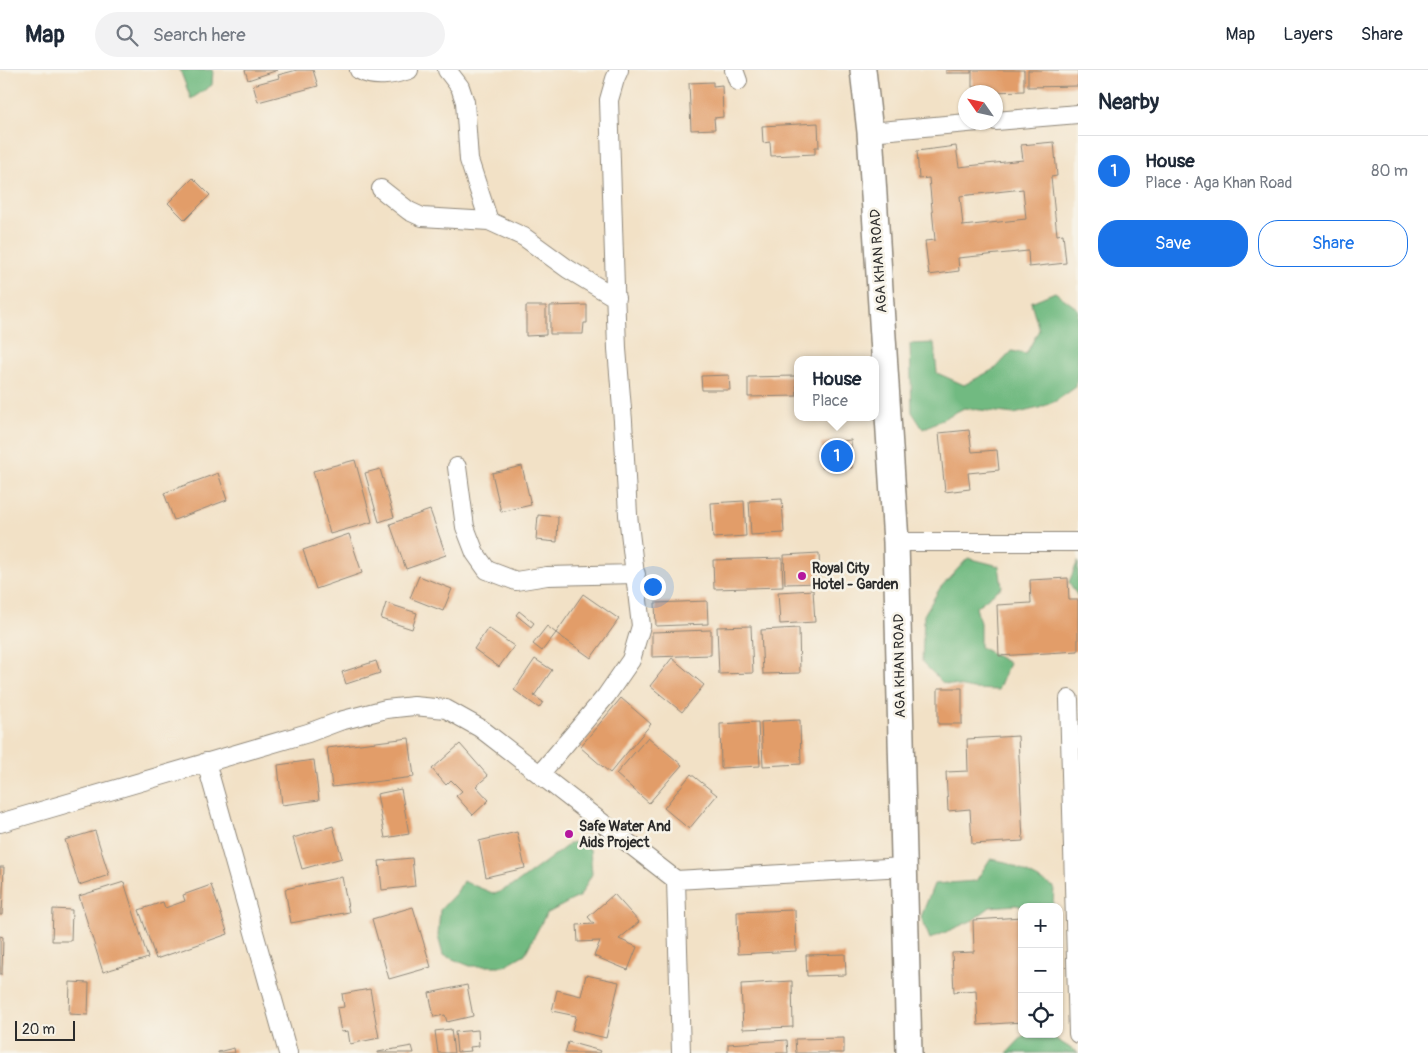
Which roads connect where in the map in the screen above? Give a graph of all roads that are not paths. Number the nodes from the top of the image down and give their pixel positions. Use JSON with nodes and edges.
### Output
{"nodes":[{"id":1,"x":359,"y":70,"type":"edge"},
{"id":2,"x":409,"y":70,"type":"edge"},
{"id":3,"x":447,"y":70,"type":"edge"},
{"id":4,"x":620,"y":70,"type":"edge"},
{"id":5,"x":863,"y":70,"type":"edge"},
{"id":6,"x":1078,"y":114,"type":"edge"},
{"id":7,"x":1003,"y":120,"type":"edge"},
{"id":8,"x":958,"y":124,"type":"edge"},
{"id":9,"x":870,"y":132,"type":"junction"},
{"id":10,"x":381,"y":189,"type":"dead end"},
{"id":11,"x":489,"y":221,"type":"junction"},
{"id":12,"x":616,"y":298,"type":"junction"},
{"id":13,"x":457,"y":467,"type":"dead end"},
{"id":14,"x":896,"y":542,"type":"junction"},
{"id":15,"x":1078,"y":542,"type":"edge"},
{"id":16,"x":636,"y":574,"type":"junction"},
{"id":17,"x":1069,"y":699,"type":"dead end"},
{"id":18,"x":206,"y":762,"type":"junction"},
{"id":19,"x":540,"y":774,"type":"junction"},
{"id":20,"x":1075,"y":811,"type":"edge"},
{"id":21,"x":0,"y":823,"type":"edge"},
{"id":22,"x":904,"y":867,"type":"junction"},
{"id":23,"x":676,"y":880,"type":"junction"},
{"id":24,"x":1078,"y":1034,"type":"edge"},
{"id":25,"x":288,"y":1053,"type":"edge"},
{"id":26,"x":681,"y":1053,"type":"edge"},
{"id":27,"x":909,"y":1053,"type":"edge"}],
"edges":[{"from":1,"to":2,"type":"street"},
{"from":3,"to":11,"type":"street"},
{"from":4,"to":12,"type":"street"},
{"from":5,"to":9,"type":"street","name":"AGA KHAN ROAD"},
{"from":6,"to":7,"type":"street"},
{"from":8,"to":9,"type":"street"},
{"from":9,"to":14,"type":"street","name":"AGA KHAN ROAD"},
{"from":10,"to":11,"type":"street"},
{"from":11,"to":12,"type":"street"},
{"from":12,"to":16,"type":"street"},
{"from":13,"to":16,"type":"street"},
{"from":14,"to":15,"type":"street"},
{"from":14,"to":22,"type":"street","name":"AGA KHAN ROAD"},
{"from":16,"to":19,"type":"street"},
{"from":17,"to":20,"type":"street"},
{"from":18,"to":19,"type":"street"},
{"from":18,"to":21,"type":"street"},
{"from":18,"to":25,"type":"street"},
{"from":19,"to":23,"type":"street"},
{"from":20,"to":24,"type":"street"},
{"from":22,"to":23,"type":"street"},
{"from":22,"to":27,"type":"street","name":"AGA KHAN ROAD"},
{"from":23,"to":26,"type":"street"}]}
